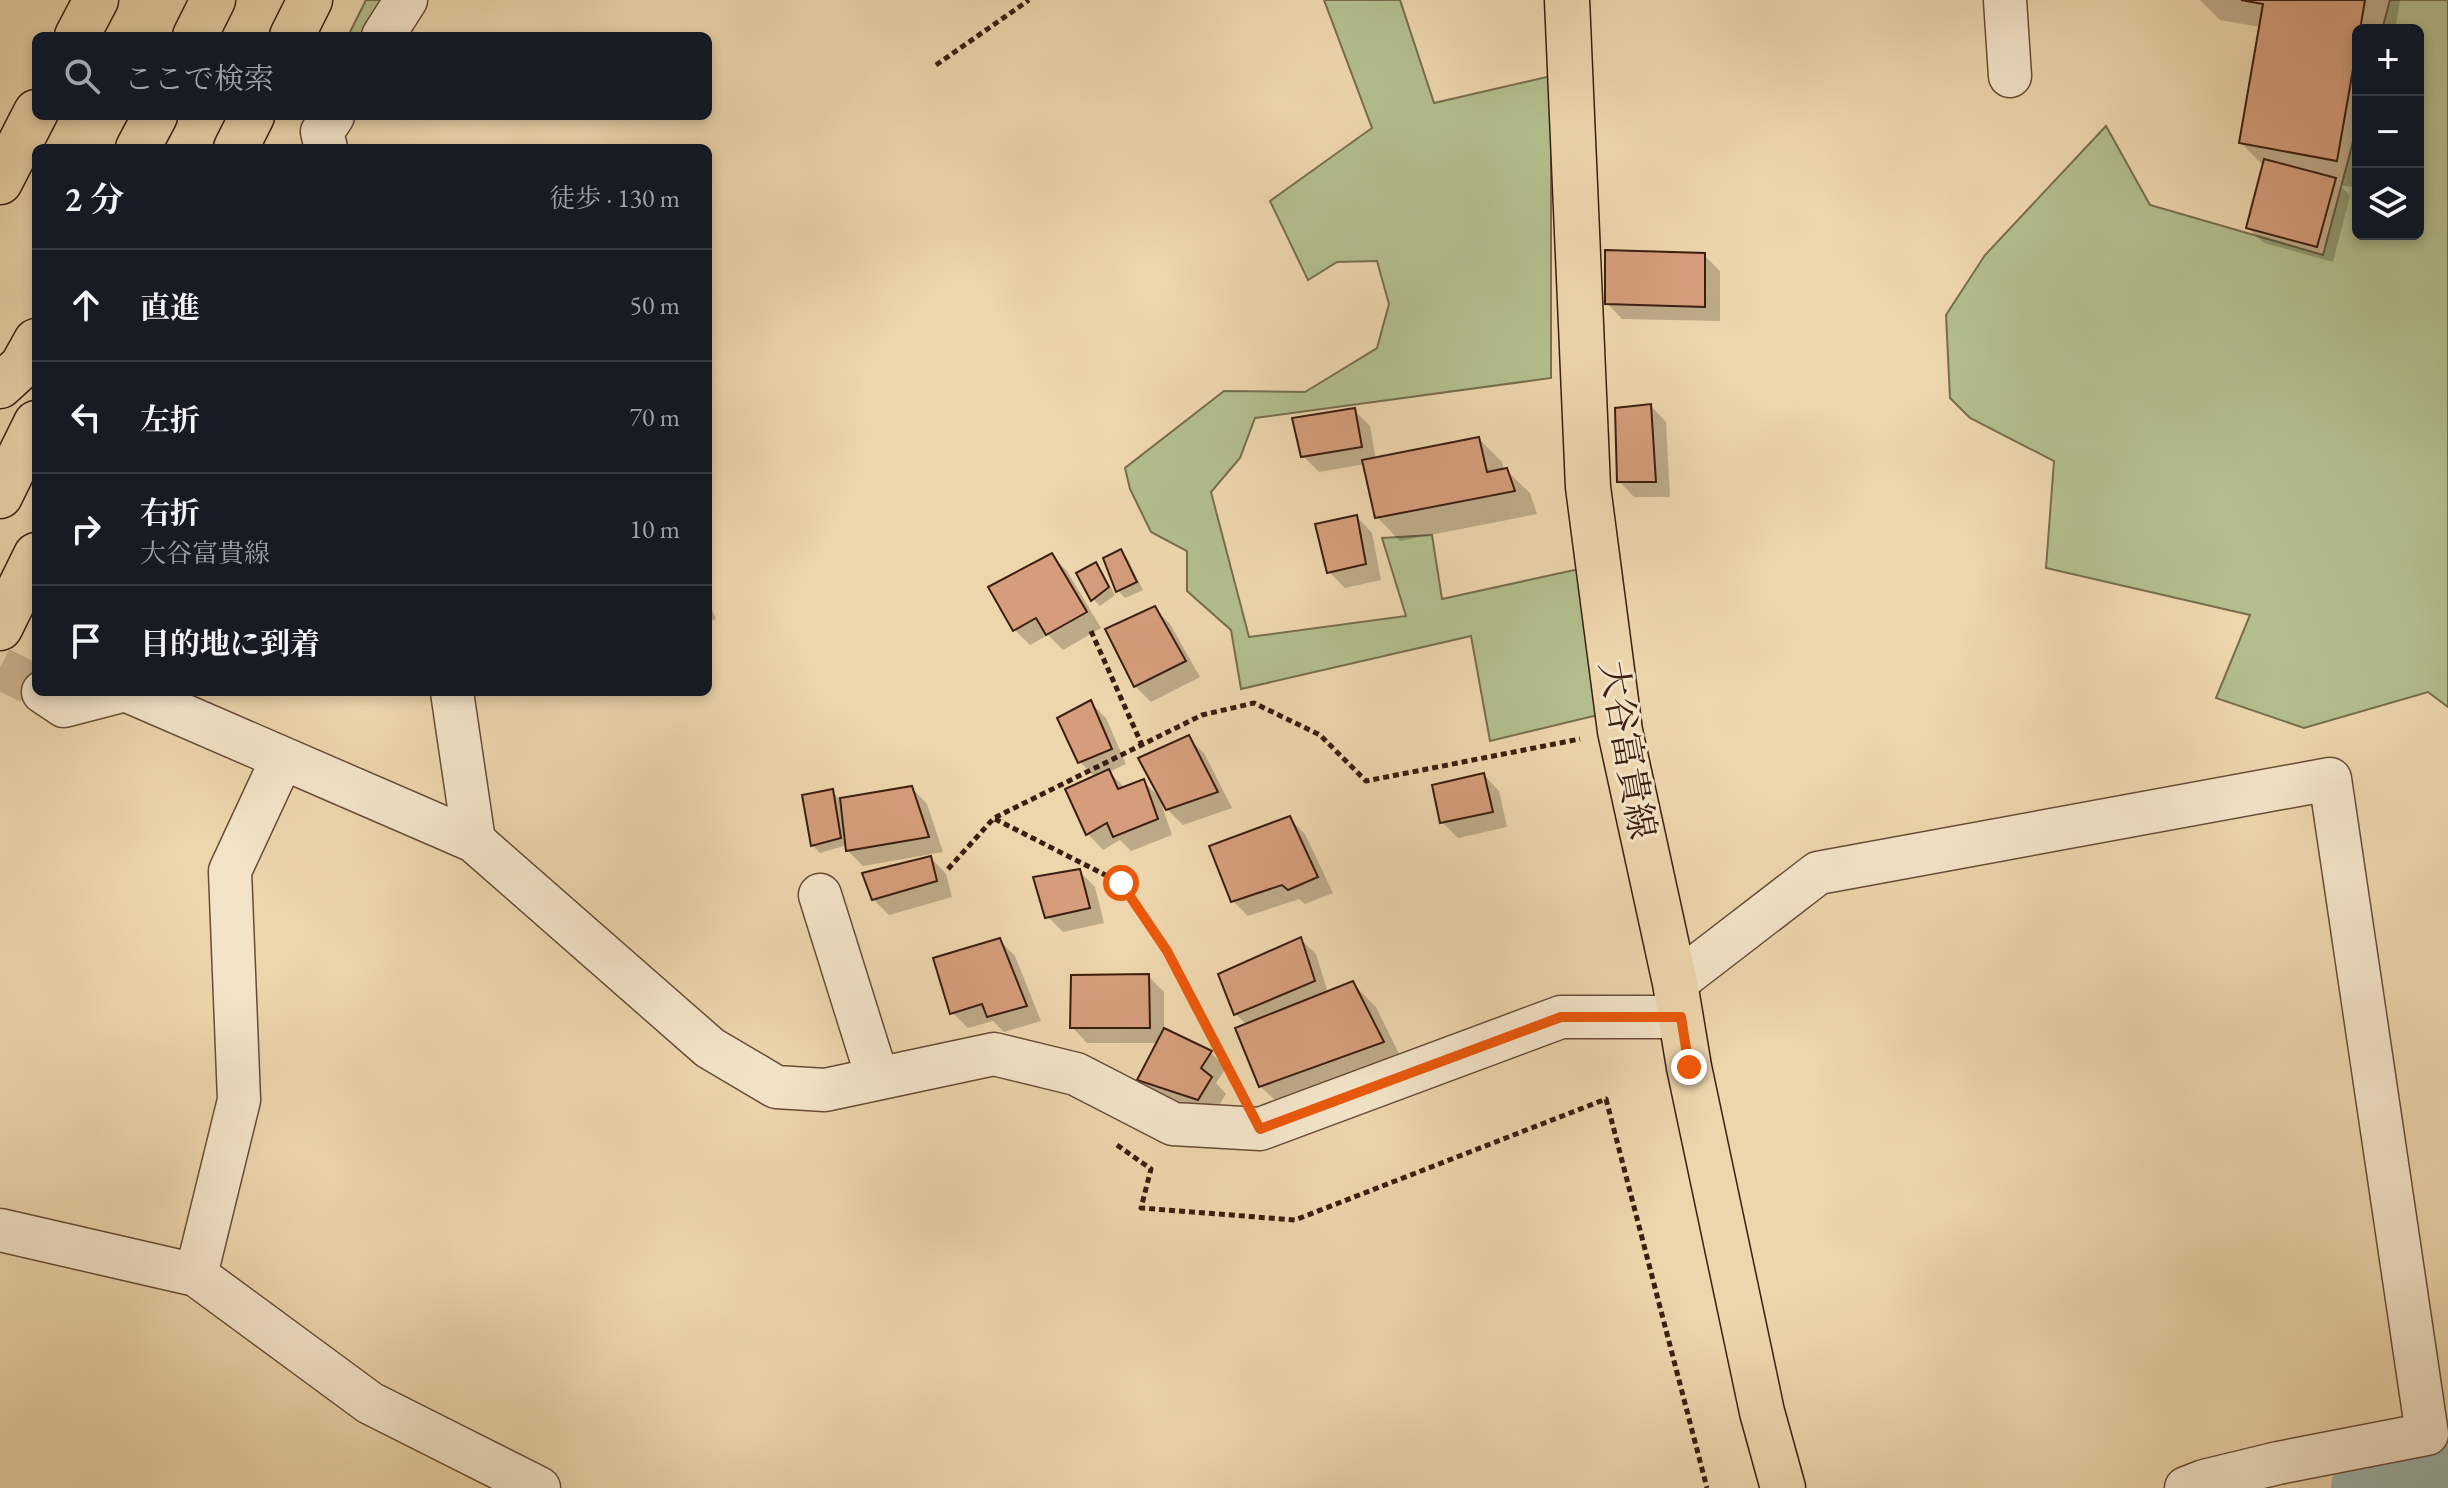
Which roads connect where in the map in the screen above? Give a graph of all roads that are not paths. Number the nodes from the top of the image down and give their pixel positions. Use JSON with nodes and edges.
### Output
{"nodes":[{"id":1,"x":96,"y":0,"type":"edge"},
{"id":2,"x":213,"y":0,"type":"edge"},
{"id":3,"x":245,"y":0,"type":"edge"},
{"id":4,"x":310,"y":0,"type":"edge"},
{"id":5,"x":406,"y":0,"type":"edge"},
{"id":6,"x":1567,"y":0,"type":"edge"},
{"id":7,"x":2005,"y":0,"type":"edge"},
{"id":8,"x":79,"y":32,"type":"edge"},
{"id":9,"x":197,"y":32,"type":"edge"},
{"id":10,"x":229,"y":32,"type":"edge"},
{"id":11,"x":294,"y":32,"type":"edge"},
{"id":12,"x":386,"y":32,"type":"edge"},
{"id":13,"x":2010,"y":76,"type":"dead end"},
{"id":14,"x":32,"y":120,"type":"edge"},
{"id":15,"x":153,"y":120,"type":"edge"},
{"id":16,"x":186,"y":120,"type":"edge"},
{"id":17,"x":250,"y":120,"type":"edge"},
{"id":18,"x":330,"y":120,"type":"edge"},
{"id":19,"x":140,"y":144,"type":"edge"},
{"id":20,"x":174,"y":144,"type":"edge"},
{"id":21,"x":238,"y":144,"type":"edge"},
{"id":22,"x":325,"y":144,"type":"edge"},
{"id":23,"x":0,"y":182,"type":"edge"},
{"id":24,"x":32,"y":348,"type":"edge"},
{"id":25,"x":0,"y":386,"type":"edge"},
{"id":26,"x":32,"y":431,"type":"edge"},
{"id":27,"x":0,"y":496,"type":"edge"},
{"id":28,"x":32,"y":563,"type":"edge"},
{"id":29,"x":0,"y":628,"type":"edge"},
{"id":30,"x":48,"y":696,"type":"edge"},
{"id":31,"x":103,"y":696,"type":"edge"},
{"id":32,"x":139,"y":696,"type":"edge"},
{"id":33,"x":453,"y":696,"type":"edge"},
{"id":34,"x":282,"y":759,"type":"junction"},
{"id":35,"x":474,"y":841,"type":"junction"},
{"id":36,"x":820,"y":895,"type":"dead end"},
{"id":37,"x":1678,"y":1000,"type":"junction"},
{"id":38,"x":877,"y":1077,"type":"junction"},
{"id":39,"x":0,"y":1230,"type":"edge"},
{"id":40,"x":196,"y":1275,"type":"junction"},
{"id":41,"x":2437,"y":1433,"type":"edge"},
{"id":42,"x":539,"y":1488,"type":"edge"},
{"id":43,"x":1783,"y":1488,"type":"edge"},
{"id":44,"x":2186,"y":1488,"type":"edge"}],
"edges":[{"from":1,"to":8,"type":"main road"},
{"from":2,"to":9,"type":"main road"},
{"from":3,"to":10,"type":"main road"},
{"from":4,"to":11,"type":"main road"},
{"from":5,"to":12,"type":"street"},
{"from":6,"to":37,"type":"main road","name":"大谷富貴線"},
{"from":7,"to":13,"type":"street"},
{"from":14,"to":23,"type":"main road"},
{"from":15,"to":19,"type":"main road"},
{"from":16,"to":20,"type":"main road"},
{"from":17,"to":21,"type":"main road"},
{"from":18,"to":22,"type":"street"},
{"from":24,"to":25,"type":"main road"},
{"from":26,"to":27,"type":"main road"},
{"from":28,"to":29,"type":"main road"},
{"from":30,"to":31,"type":"street"},
{"from":32,"to":34,"type":"street"},
{"from":33,"to":35,"type":"street"},
{"from":34,"to":35,"type":"street"},
{"from":34,"to":40,"type":"street"},
{"from":35,"to":38,"type":"street"},
{"from":36,"to":38,"type":"street"},
{"from":37,"to":38,"type":"street"},
{"from":37,"to":41,"type":"street"},
{"from":37,"to":43,"type":"main road","name":"大谷富貴線"},
{"from":39,"to":40,"type":"street"},
{"from":40,"to":42,"type":"street"},
{"from":41,"to":44,"type":"street"}]}
